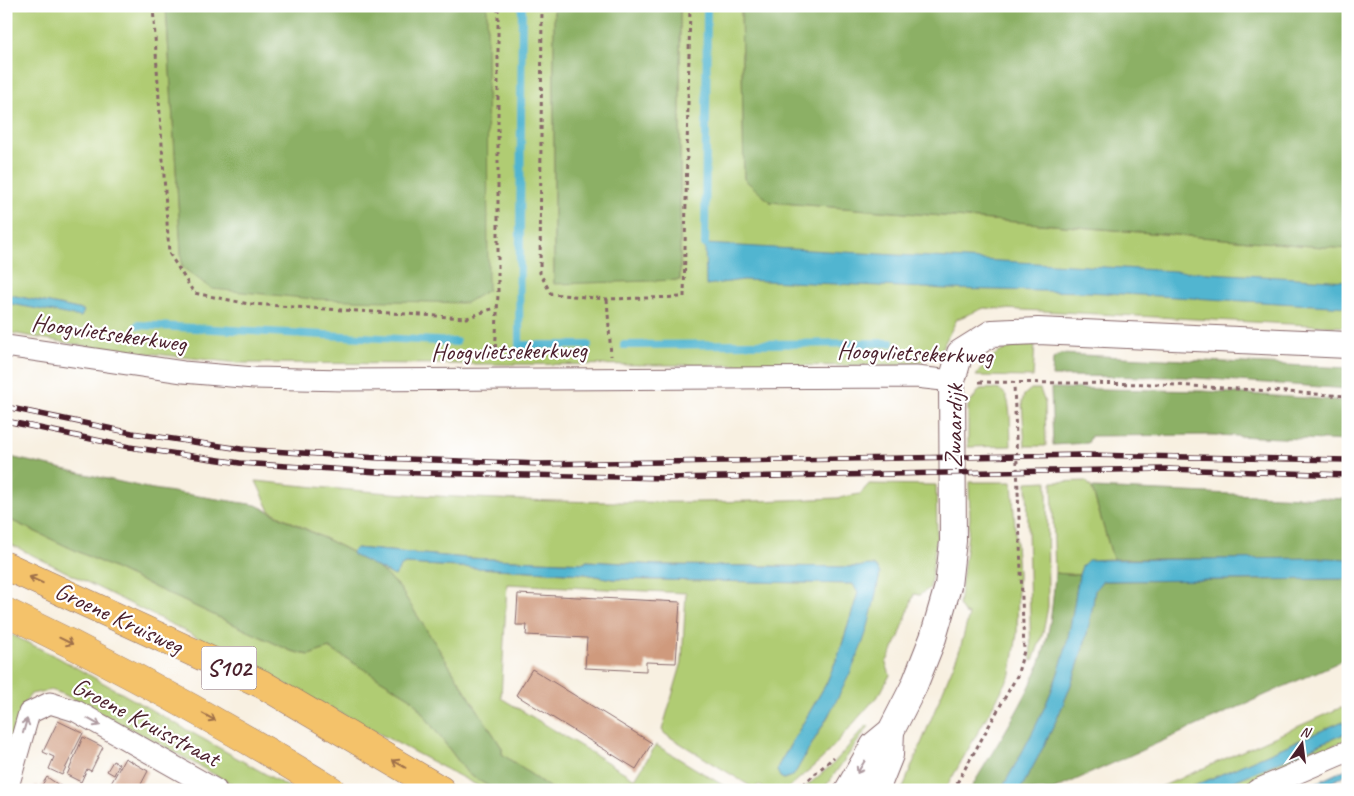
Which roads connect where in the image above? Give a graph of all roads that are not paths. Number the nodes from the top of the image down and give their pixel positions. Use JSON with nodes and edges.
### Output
{"nodes":[{"id":1,"x":1348,"y":345,"type":"edge"},
{"id":2,"x":6,"y":346,"type":"edge"},
{"id":3,"x":952,"y":381,"type":"junction"},
{"id":4,"x":6,"y":566,"type":"edge"},
{"id":5,"x":6,"y":612,"type":"edge"},
{"id":6,"x":890,"y":731,"type":"junction"},
{"id":7,"x":1348,"y":750,"type":"edge"},
{"id":8,"x":7,"y":790,"type":"edge"},
{"id":9,"x":216,"y":790,"type":"edge"},
{"id":10,"x":331,"y":790,"type":"edge"},
{"id":11,"x":440,"y":790,"type":"edge"},
{"id":12,"x":848,"y":790,"type":"edge"},
{"id":13,"x":876,"y":790,"type":"edge"},
{"id":14,"x":1257,"y":790,"type":"edge"}],
"edges":[{"from":1,"to":3,"type":"street","name":"Zwaardijk"},
{"from":2,"to":3,"type":"street","name":"Hoogvlietsekerkweg"},
{"from":3,"to":6,"type":"street","name":"Zwaardijk"},
{"from":11,"to":4,"type":"main road","name":"Groene Kruisweg","number":"S102","one_way":true},
{"from":5,"to":10,"type":"main road","name":"Groene Kruisweg","number":"S102","one_way":true},
{"from":6,"to":12,"type":"street","name":"Zwaardijk","one_way":true},
{"from":6,"to":13,"type":"street","name":"Zwaardijk"},
{"from":7,"to":14,"type":"street"},
{"from":8,"to":9,"type":"street","name":"Groene Kruisstraat","one_way":true}]}
